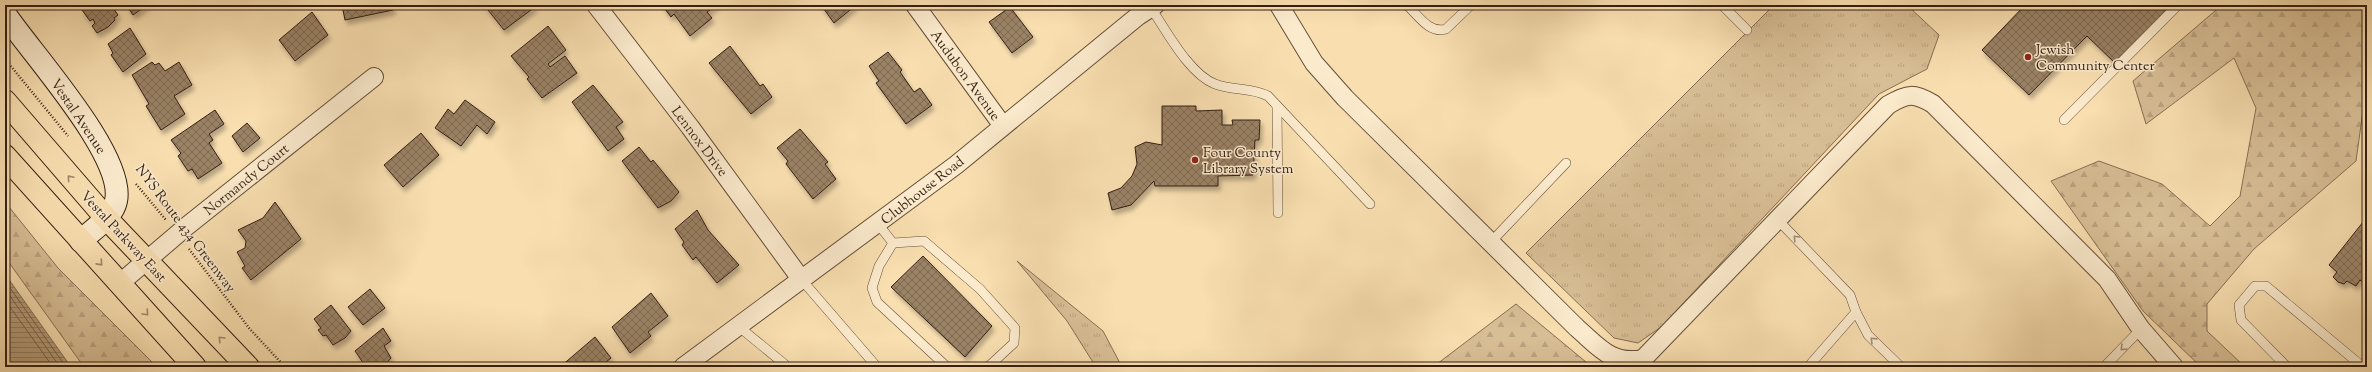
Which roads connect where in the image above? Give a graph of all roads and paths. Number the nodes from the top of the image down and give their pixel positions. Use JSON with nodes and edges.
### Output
{"nodes":[{"id":1,"x":596,"y":5,"type":"edge"},
{"id":2,"x":915,"y":5,"type":"edge"},
{"id":3,"x":1279,"y":5,"type":"edge"},
{"id":4,"x":1408,"y":5,"type":"edge"},
{"id":5,"x":1471,"y":5,"type":"edge"},
{"id":6,"x":1722,"y":5,"type":"edge"},
{"id":7,"x":2178,"y":5,"type":"edge"},
{"id":8,"x":1153,"y":6,"type":"edge"},
{"id":9,"x":5,"y":14,"type":"edge"},
{"id":10,"x":1747,"y":30,"type":"dead end"},
{"id":11,"x":5,"y":59,"type":"edge"},
{"id":12,"x":374,"y":77,"type":"dead end"},
{"id":13,"x":5,"y":101,"type":"edge"},
{"id":14,"x":1277,"y":106,"type":"junction"},
{"id":15,"x":2064,"y":120,"type":"dead end"},
{"id":16,"x":1003,"y":126,"type":"junction"},
{"id":17,"x":70,"y":139,"type":"dead end"},
{"id":18,"x":5,"y":156,"type":"edge"},
{"id":19,"x":1566,"y":163,"type":"dead end"},
{"id":20,"x":132,"y":177,"type":"dead end"},
{"id":21,"x":1370,"y":204,"type":"dead end"},
{"id":22,"x":1278,"y":213,"type":"dead end"},
{"id":23,"x":106,"y":218,"type":"junction"},
{"id":24,"x":1778,"y":219,"type":"junction"},
{"id":25,"x":878,"y":224,"type":"junction"},
{"id":26,"x":178,"y":235,"type":"junction"},
{"id":27,"x":81,"y":241,"type":"junction"},
{"id":28,"x":1491,"y":242,"type":"junction"},
{"id":29,"x":892,"y":243,"type":"junction"},
{"id":30,"x":146,"y":261,"type":"junction"},
{"id":31,"x":801,"y":279,"type":"junction"},
{"id":32,"x":119,"y":284,"type":"junction"},
{"id":33,"x":1856,"y":312,"type":"junction"},
{"id":34,"x":738,"y":326,"type":"junction"},
{"id":35,"x":2141,"y":329,"type":"junction"},
{"id":36,"x":195,"y":367,"type":"edge"},
{"id":37,"x":248,"y":367,"type":"edge"},
{"id":38,"x":285,"y":367,"type":"edge"},
{"id":39,"x":683,"y":367,"type":"edge"},
{"id":40,"x":788,"y":367,"type":"edge"},
{"id":41,"x":877,"y":367,"type":"edge"},
{"id":42,"x":947,"y":367,"type":"edge"},
{"id":43,"x":988,"y":367,"type":"edge"},
{"id":44,"x":1808,"y":367,"type":"edge"},
{"id":45,"x":1901,"y":367,"type":"edge"},
{"id":46,"x":2104,"y":367,"type":"edge"},
{"id":47,"x":2174,"y":367,"type":"edge"},
{"id":48,"x":2287,"y":367,"type":"edge"},
{"id":49,"x":2363,"y":367,"type":"edge"}],
"edges":[{"from":1,"to":31,"type":"street","name":"Lennox Drive"},
{"from":2,"to":16,"type":"street","name":"Audubon Avenue"},
{"from":3,"to":28,"type":"street"},
{"from":4,"to":5,"type":"lane"},
{"from":6,"to":10,"type":"lane"},
{"from":7,"to":15,"type":"lane"},
{"from":8,"to":14,"type":"lane"},
{"from":8,"to":16,"type":"street","name":"Clubhouse Road"},
{"from":9,"to":23,"type":"street","name":"Vestal Avenue"},
{"from":11,"to":17,"type":"path"},
{"from":12,"to":26,"type":"street","name":"Normandy Court"},
{"from":23,"to":13,"type":"main road","name":"Vestal Parkway East","one_way":true},
{"from":14,"to":21,"type":"lane"},
{"from":14,"to":22,"type":"lane"},
{"from":16,"to":25,"type":"street","name":"Clubhouse Road"},
{"from":18,"to":27,"type":"main road"},
{"from":19,"to":28,"type":"lane"},
{"from":20,"to":26,"type":"path","name":"NYS Route 434 Greenway"},
{"from":23,"to":27,"type":"street","name":"Vestal Avenue"},
{"from":23,"to":30,"type":"main road","name":"Vestal Parkway East"},
{"from":24,"to":28,"type":"street"},
{"from":33,"to":24,"type":"lane","one_way":true},
{"from":24,"to":35,"type":"street"},
{"from":25,"to":29,"type":"lane"},
{"from":25,"to":31,"type":"street","name":"Clubhouse Road"},
{"from":26,"to":30,"type":"street","name":"Normandy Court"},
{"from":26,"to":38,"type":"path","name":"NYS Route 434 Greenway"},
{"from":27,"to":32,"type":"main road","one_way":true},
{"from":29,"to":42,"type":"lane"},
{"from":29,"to":43,"type":"lane"},
{"from":30,"to":32,"type":"street","name":"Normandy Court"},
{"from":37,"to":30,"type":"main road","name":"Vestal Parkway East","one_way":true},
{"from":31,"to":34,"type":"street","name":"Clubhouse Road"},
{"from":31,"to":41,"type":"lane"},
{"from":32,"to":36,"type":"main road","one_way":true},
{"from":33,"to":44,"type":"lane"},
{"from":45,"to":33,"type":"lane","one_way":true},
{"from":34,"to":39,"type":"street","name":"Clubhouse Road"},
{"from":34,"to":40,"type":"lane"},
{"from":35,"to":46,"type":"lane","one_way":true},
{"from":35,"to":47,"type":"street"},
{"from":48,"to":49,"type":"lane"}]}
